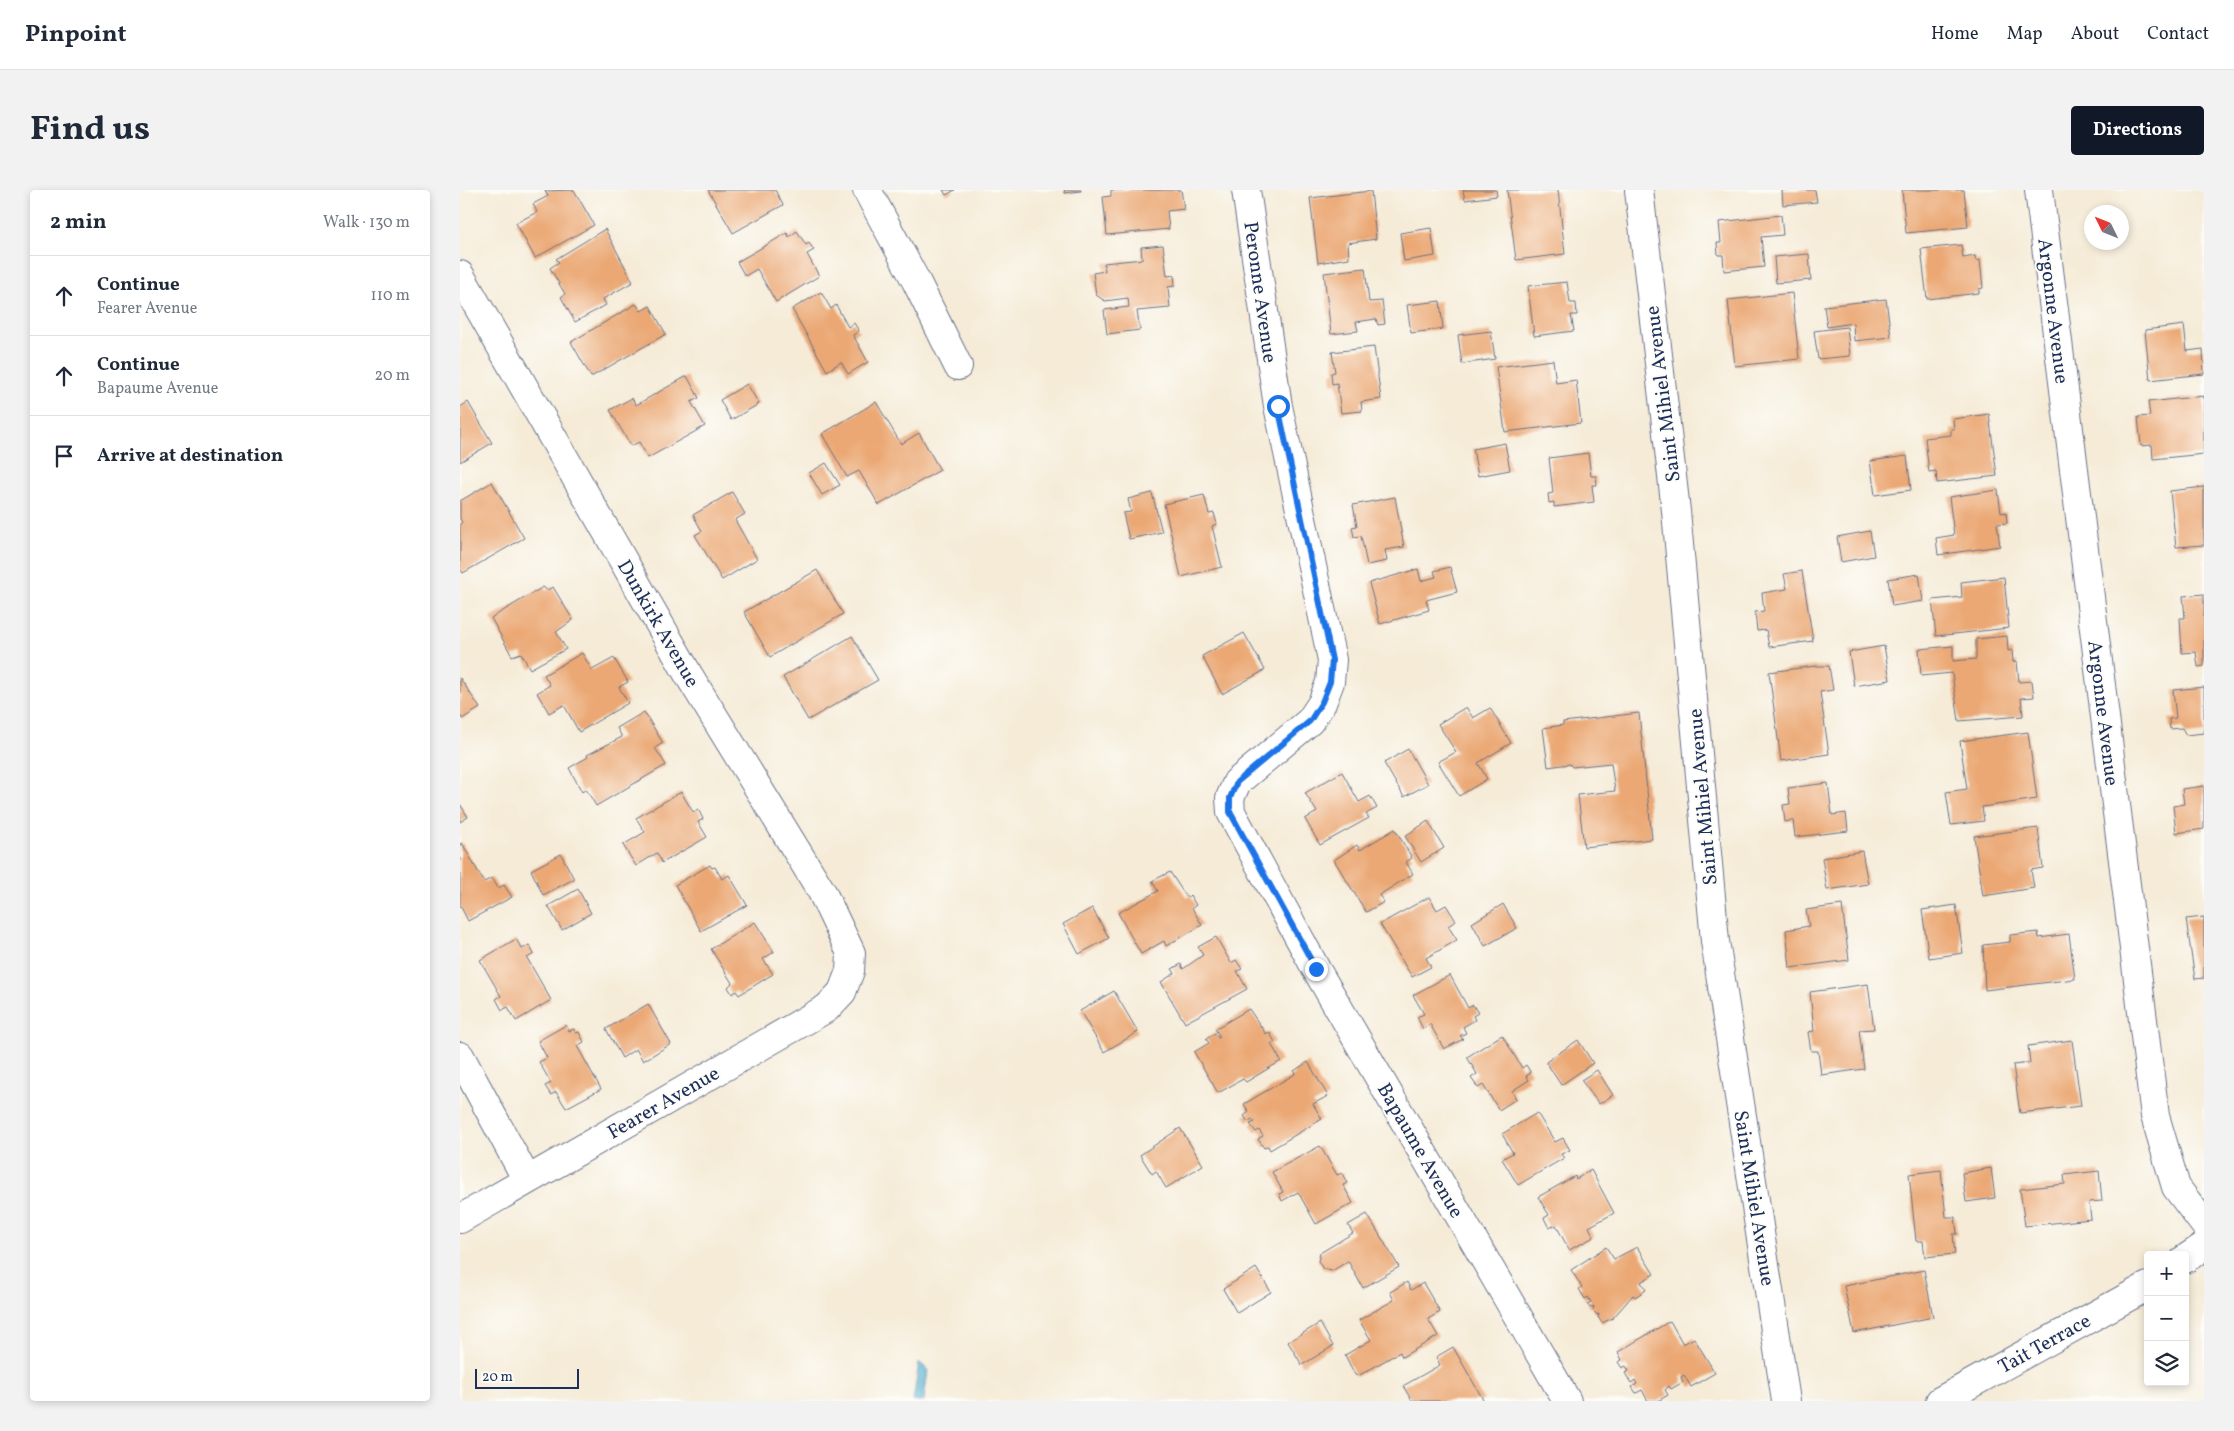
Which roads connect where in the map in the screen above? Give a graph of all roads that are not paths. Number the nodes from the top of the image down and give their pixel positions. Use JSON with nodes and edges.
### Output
{"nodes":[{"id":1,"x":867,"y":190,"type":"edge"},
{"id":2,"x":1246,"y":190,"type":"edge"},
{"id":3,"x":1639,"y":190,"type":"edge"},
{"id":4,"x":2039,"y":190,"type":"edge"},
{"id":5,"x":460,"y":275,"type":"edge"},
{"id":6,"x":958,"y":366,"type":"dead end"},
{"id":7,"x":1276,"y":898,"type":"joint"},
{"id":8,"x":850,"y":971,"type":"joint"},
{"id":9,"x":460,"y":1056,"type":"edge"},
{"id":10,"x":527,"y":1180,"type":"junction"},
{"id":11,"x":460,"y":1219,"type":"edge"},
{"id":12,"x":2204,"y":1224,"type":"edge"},
{"id":13,"x":2204,"y":1246,"type":"edge"},
{"id":14,"x":2189,"y":1256,"type":"edge"},
{"id":15,"x":2144,"y":1288,"type":"edge"},
{"id":16,"x":1567,"y":1401,"type":"edge"},
{"id":17,"x":1786,"y":1401,"type":"edge"},
{"id":18,"x":1940,"y":1401,"type":"edge"}],
"edges":[{"from":1,"to":6,"type":"street"},
{"from":2,"to":7,"type":"street","name":"Peronne Avenue"},
{"from":3,"to":17,"type":"street","name":"Saint Mihiel Avenue"},
{"from":4,"to":12,"type":"street","name":"Argonne Avenue"},
{"from":5,"to":8,"type":"street","name":"Dunkirk Avenue"},
{"from":7,"to":16,"type":"street","name":"Bapaume Avenue"},
{"from":8,"to":10,"type":"street","name":"Fearer Avenue"},
{"from":9,"to":10,"type":"street"},
{"from":10,"to":11,"type":"street","name":"Fearer Avenue"},
{"from":13,"to":14,"type":"street"},
{"from":15,"to":18,"type":"street","name":"Tait Terrace"}]}
